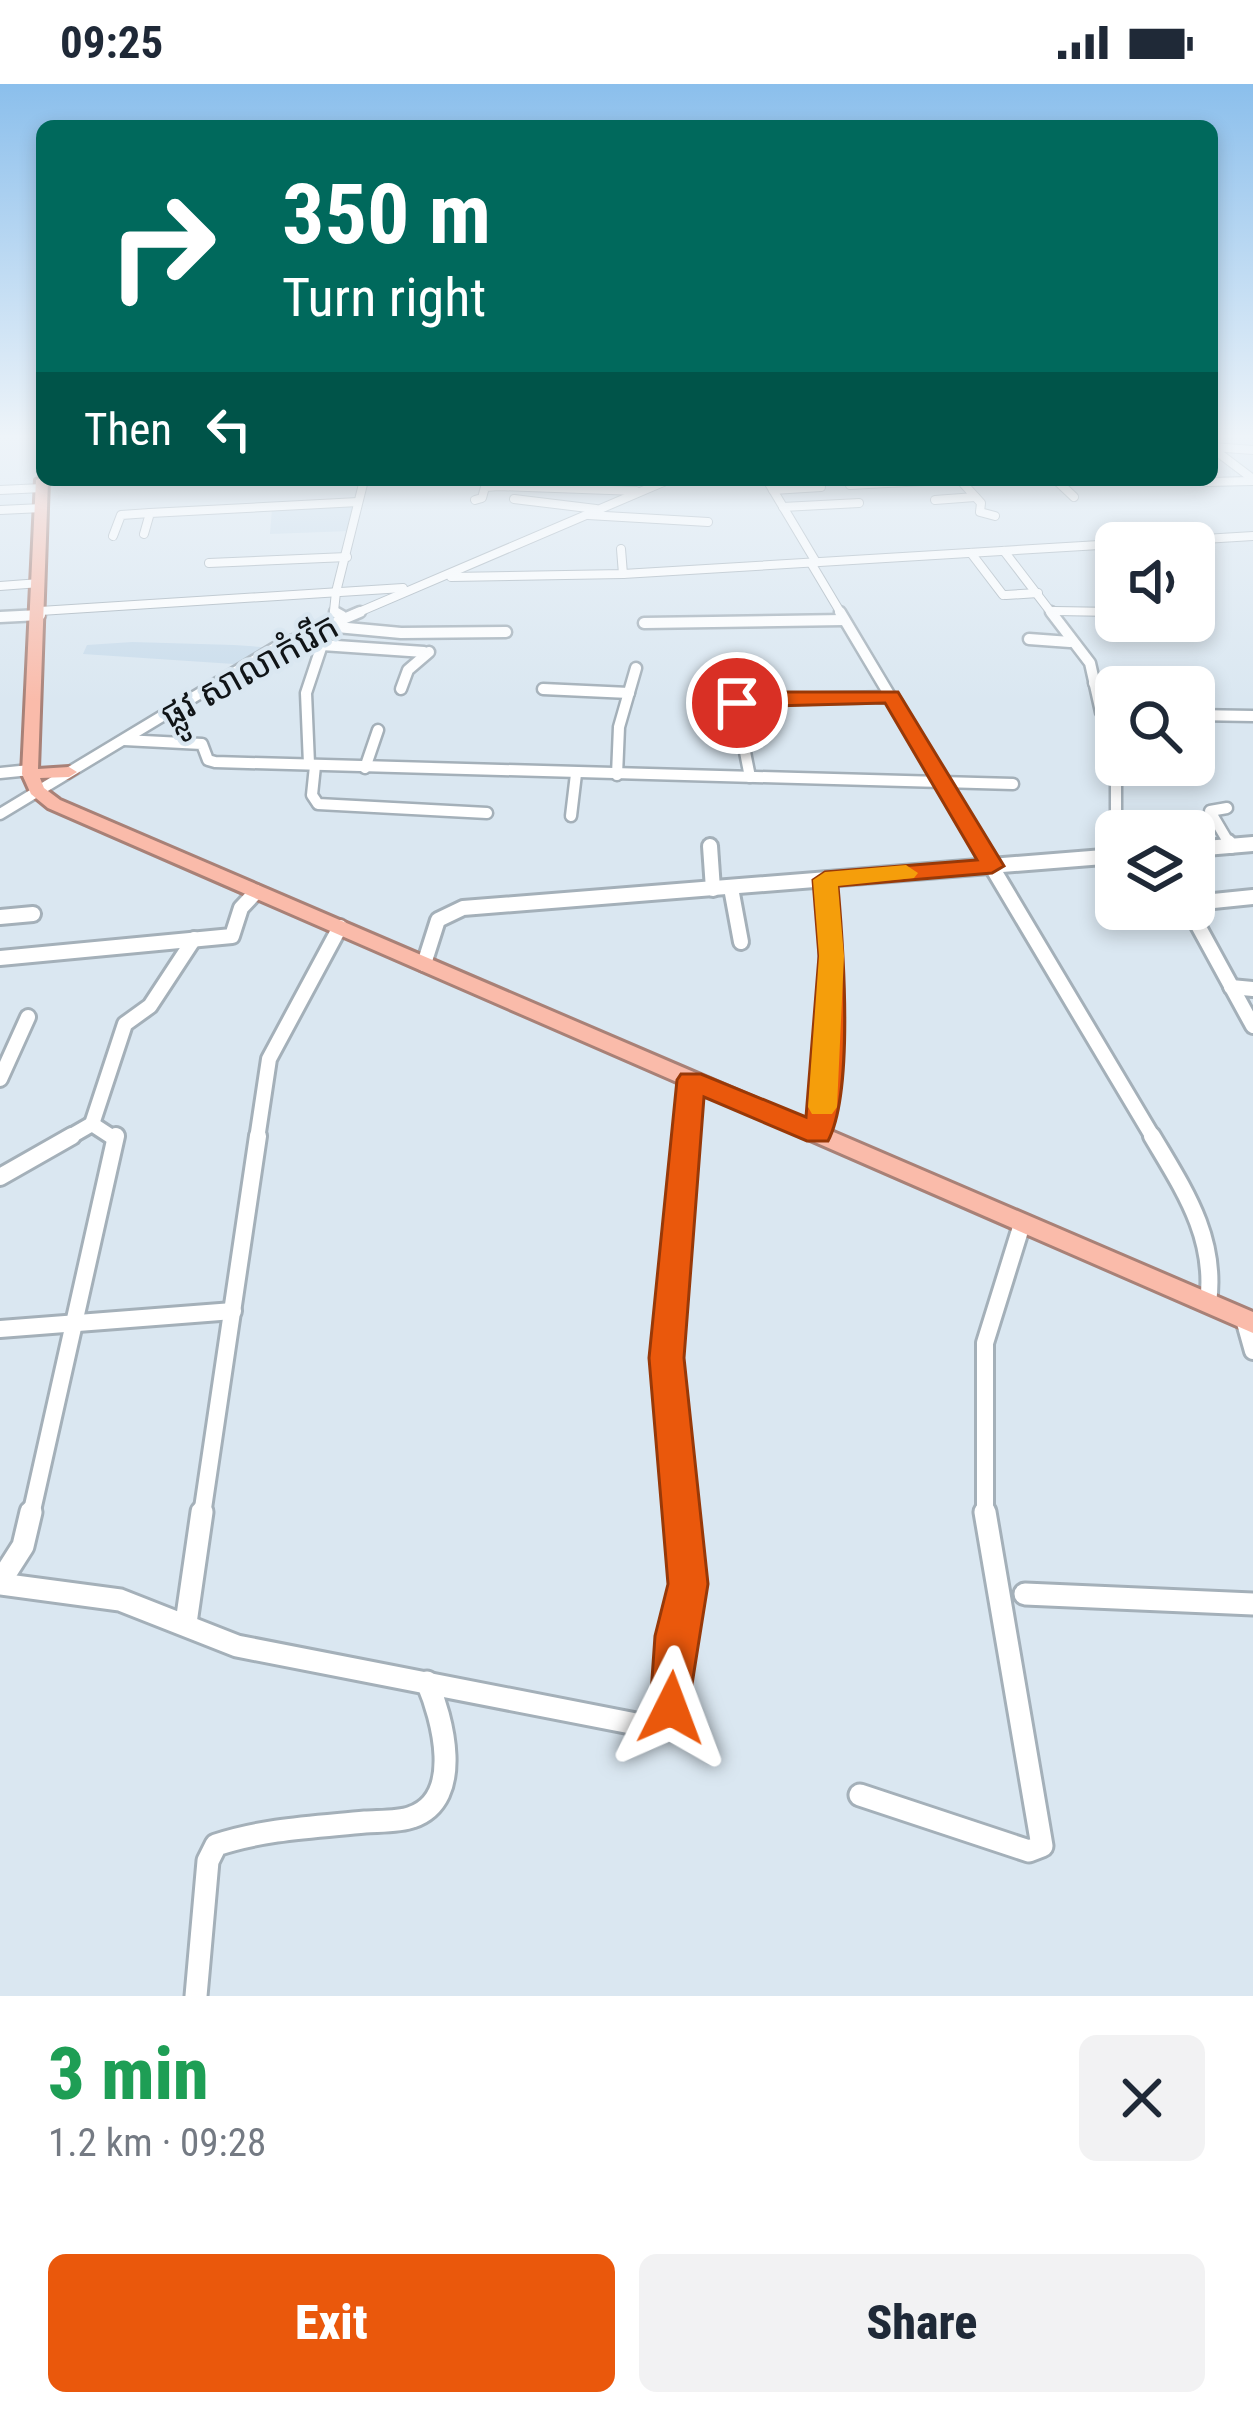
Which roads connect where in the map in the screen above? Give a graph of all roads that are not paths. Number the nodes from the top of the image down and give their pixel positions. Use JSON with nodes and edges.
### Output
{"nodes":[{"id":1,"x":41,"y":523,"type":"edge"},
{"id":2,"x":117,"y":523,"type":"edge"},
{"id":3,"x":147,"y":523,"type":"edge"},
{"id":4,"x":354,"y":523,"type":"edge"},
{"id":5,"x":570,"y":523,"type":"edge"},
{"id":6,"x":792,"y":523,"type":"edge"},
{"id":7,"x":144,"y":534,"type":"dead end"},
{"id":8,"x":112,"y":536,"type":"dead end"},
{"id":9,"x":1253,"y":536,"type":"edge"},
{"id":10,"x":1215,"y":538,"type":"edge"},
{"id":11,"x":1095,"y":545,"type":"edge"},
{"id":12,"x":621,"y":549,"type":"dead end"},
{"id":13,"x":1004,"y":551,"type":"junction"},
{"id":14,"x":971,"y":553,"type":"junction"},
{"id":15,"x":347,"y":557,"type":"junction"},
{"id":16,"x":209,"y":562,"type":"dead end"},
{"id":17,"x":814,"y":562,"type":"junction"},
{"id":18,"x":623,"y":574,"type":"junction"},
{"id":19,"x":453,"y":577,"type":"junction"},
{"id":20,"x":40,"y":583,"type":"junction"},
{"id":21,"x":0,"y":586,"type":"edge"},
{"id":22,"x":414,"y":590,"type":"junction"},
{"id":23,"x":336,"y":592,"type":"junction"},
{"id":24,"x":1038,"y":592,"type":"junction"},
{"id":25,"x":1054,"y":611,"type":"junction"},
{"id":26,"x":1095,"y":612,"type":"edge"},
{"id":27,"x":40,"y":613,"type":"junction"},
{"id":28,"x":342,"y":616,"type":"junction"},
{"id":29,"x":0,"y":617,"type":"edge"},
{"id":30,"x":844,"y":620,"type":"junction"},
{"id":31,"x":644,"y":622,"type":"dead end"},
{"id":32,"x":324,"y":625,"type":"junction"},
{"id":33,"x":506,"y":632,"type":"dead end"},
{"id":34,"x":1029,"y":639,"type":"dead end"},
{"id":35,"x":1070,"y":642,"type":"junction"},
{"id":36,"x":322,"y":645,"type":"junction"},
{"id":37,"x":636,"y":668,"type":"dead end"},
{"id":38,"x":1094,"y":682,"type":"joint"},
{"id":39,"x":1095,"y":686,"type":"edge"},
{"id":40,"x":401,"y":688,"type":"dead end"},
{"id":41,"x":543,"y":689,"type":"dead end"},
{"id":42,"x":628,"y":693,"type":"junction"},
{"id":43,"x":891,"y":697,"type":"junction"},
{"id":44,"x":1215,"y":715,"type":"edge"},
{"id":45,"x":1253,"y":716,"type":"edge"},
{"id":46,"x":378,"y":730,"type":"dead end"},
{"id":47,"x":124,"y":740,"type":"junction"},
{"id":48,"x":312,"y":765,"type":"junction"},
{"id":49,"x":365,"y":768,"type":"junction"},
{"id":50,"x":69,"y":772,"type":"joint"},
{"id":51,"x":0,"y":773,"type":"edge"},
{"id":52,"x":575,"y":774,"type":"junction"},
{"id":53,"x":617,"y":775,"type":"junction"},
{"id":54,"x":750,"y":777,"type":"junction"},
{"id":55,"x":32,"y":778,"type":"junction"},
{"id":56,"x":940,"y":780,"type":"junction"},
{"id":57,"x":1013,"y":784,"type":"dead end"},
{"id":58,"x":1226,"y":808,"type":"dead end"},
{"id":59,"x":487,"y":813,"type":"dead end"},
{"id":60,"x":0,"y":814,"type":"edge"},
{"id":61,"x":571,"y":816,"type":"dead end"},
{"id":62,"x":1253,"y":844,"type":"edge"},
{"id":63,"x":710,"y":846,"type":"dead end"},
{"id":64,"x":1231,"y":846,"type":"junction"},
{"id":65,"x":1215,"y":847,"type":"edge"},
{"id":66,"x":1095,"y":858,"type":"edge"},
{"id":67,"x":992,"y":866,"type":"junction"},
{"id":68,"x":825,"y":880,"type":"junction"},
{"id":69,"x":731,"y":888,"type":"junction"},
{"id":70,"x":713,"y":889,"type":"junction"},
{"id":71,"x":256,"y":892,"type":"junction"},
{"id":72,"x":1253,"y":897,"type":"edge"},
{"id":73,"x":1215,"y":903,"type":"edge"},
{"id":74,"x":33,"y":914,"type":"dead end"},
{"id":75,"x":0,"y":917,"type":"edge"},
{"id":76,"x":340,"y":927,"type":"junction"},
{"id":77,"x":1203,"y":930,"type":"edge"},
{"id":78,"x":194,"y":939,"type":"junction"},
{"id":79,"x":741,"y":942,"type":"dead end"},
{"id":80,"x":0,"y":958,"type":"edge"},
{"id":81,"x":424,"y":964,"type":"junction"},
{"id":82,"x":1231,"y":987,"type":"junction"},
{"id":83,"x":1253,"y":989,"type":"edge"},
{"id":84,"x":28,"y":1017,"type":"dead end"},
{"id":85,"x":1253,"y":1026,"type":"edge"},
{"id":86,"x":0,"y":1079,"type":"edge"},
{"id":87,"x":691,"y":1080,"type":"junction"},
{"id":88,"x":92,"y":1124,"type":"junction"},
{"id":89,"x":818,"y":1134,"type":"junction"},
{"id":90,"x":0,"y":1177,"type":"edge"},
{"id":91,"x":1022,"y":1224,"type":"junction"},
{"id":92,"x":1208,"y":1303,"type":"junction"},
{"id":93,"x":233,"y":1311,"type":"junction"},
{"id":94,"x":1248,"y":1321,"type":"edge"},
{"id":95,"x":78,"y":1322,"type":"junction"},
{"id":96,"x":0,"y":1329,"type":"edge"},
{"id":97,"x":1253,"y":1351,"type":"edge"},
{"id":98,"x":0,"y":1583,"type":"edge"},
{"id":99,"x":1025,"y":1594,"type":"dead end"},
{"id":100,"x":1253,"y":1604,"type":"edge"},
{"id":101,"x":186,"y":1623,"type":"junction"},
{"id":102,"x":427,"y":1682,"type":"junction"},
{"id":103,"x":860,"y":1795,"type":"dead end"},
{"id":104,"x":196,"y":1996,"type":"edge"}],
"edges":[{"from":1,"to":20,"type":"highway"},
{"from":2,"to":8,"type":"street"},
{"from":3,"to":7,"type":"street"},
{"from":4,"to":15,"type":"street"},
{"from":5,"to":19,"type":"street","name":"ផ្លូវ សាលាកំរើក"},
{"from":6,"to":17,"type":"street"},
{"from":9,"to":10,"type":"street"},
{"from":11,"to":13,"type":"street"},
{"from":12,"to":18,"type":"street"},
{"from":13,"to":14,"type":"street"},
{"from":13,"to":24,"type":"street"},
{"from":14,"to":17,"type":"street"},
{"from":14,"to":24,"type":"street"},
{"from":15,"to":16,"type":"street"},
{"from":15,"to":23,"type":"street"},
{"from":17,"to":18,"type":"street"},
{"from":17,"to":30,"type":"street"},
{"from":18,"to":19,"type":"street"},
{"from":19,"to":22,"type":"street","name":"ផ្លូវ សាលាកំរើក"},
{"from":20,"to":21,"type":"street"},
{"from":20,"to":27,"type":"highway"},
{"from":22,"to":23,"type":"street"},
{"from":22,"to":28,"type":"street","name":"ផ្លូវ សាលាកំរើក"},
{"from":23,"to":27,"type":"street"},
{"from":23,"to":28,"type":"street"},
{"from":24,"to":25,"type":"street"},
{"from":25,"to":26,"type":"street"},
{"from":25,"to":35,"type":"street"},
{"from":27,"to":29,"type":"street"},
{"from":27,"to":55,"type":"highway"},
{"from":28,"to":32,"type":"street","name":"ផ្លូវ សាលាកំរើក"},
{"from":30,"to":31,"type":"street"},
{"from":30,"to":43,"type":"street"},
{"from":32,"to":33,"type":"street"},
{"from":32,"to":36,"type":"street"},
{"from":32,"to":47,"type":"street","name":"ផ្លូវ សាលាកំរើក"},
{"from":34,"to":35,"type":"street"},
{"from":35,"to":38,"type":"street"},
{"from":36,"to":40,"type":"street"},
{"from":36,"to":48,"type":"street"},
{"from":37,"to":42,"type":"street"},
{"from":38,"to":39,"type":"street"},
{"from":41,"to":42,"type":"street"},
{"from":42,"to":53,"type":"street"},
{"from":43,"to":54,"type":"street"},
{"from":43,"to":56,"type":"street"},
{"from":44,"to":45,"type":"street"},
{"from":46,"to":49,"type":"street"},
{"from":47,"to":48,"type":"street"},
{"from":47,"to":50,"type":"street","name":"ផ្លូវ សាលាកំរើក"},
{"from":48,"to":49,"type":"street"},
{"from":48,"to":59,"type":"street"},
{"from":49,"to":52,"type":"street"},
{"from":50,"to":55,"type":"highway"},
{"from":51,"to":55,"type":"street"},
{"from":52,"to":53,"type":"street"},
{"from":52,"to":61,"type":"street"},
{"from":53,"to":54,"type":"street"},
{"from":54,"to":56,"type":"street"},
{"from":55,"to":60,"type":"street"},
{"from":55,"to":71,"type":"highway"},
{"from":56,"to":57,"type":"street"},
{"from":56,"to":67,"type":"street"},
{"from":58,"to":64,"type":"street"},
{"from":62,"to":64,"type":"street"},
{"from":63,"to":70,"type":"street"},
{"from":64,"to":65,"type":"street"},
{"from":66,"to":67,"type":"street"},
{"from":67,"to":68,"type":"street"},
{"from":67,"to":92,"type":"street"},
{"from":68,"to":69,"type":"street"},
{"from":68,"to":89,"type":"street"},
{"from":69,"to":70,"type":"street"},
{"from":69,"to":79,"type":"street"},
{"from":70,"to":81,"type":"street"},
{"from":71,"to":76,"type":"highway"},
{"from":71,"to":78,"type":"street"},
{"from":72,"to":73,"type":"street"},
{"from":74,"to":75,"type":"street"},
{"from":76,"to":81,"type":"highway"},
{"from":76,"to":93,"type":"street"},
{"from":77,"to":82,"type":"street"},
{"from":78,"to":80,"type":"street"},
{"from":78,"to":88,"type":"street"},
{"from":81,"to":87,"type":"highway"},
{"from":82,"to":83,"type":"street"},
{"from":82,"to":85,"type":"street"},
{"from":84,"to":86,"type":"street"},
{"from":87,"to":89,"type":"highway"},
{"from":87,"to":102,"type":"street"},
{"from":88,"to":90,"type":"street"},
{"from":88,"to":95,"type":"street"},
{"from":89,"to":91,"type":"highway"},
{"from":91,"to":92,"type":"highway"},
{"from":91,"to":103,"type":"street"},
{"from":92,"to":94,"type":"highway"},
{"from":93,"to":95,"type":"street"},
{"from":93,"to":101,"type":"street"},
{"from":94,"to":97,"type":"street"},
{"from":95,"to":96,"type":"street"},
{"from":95,"to":98,"type":"street"},
{"from":98,"to":101,"type":"street"},
{"from":99,"to":100,"type":"street"},
{"from":101,"to":102,"type":"street"},
{"from":102,"to":104,"type":"street"}]}
